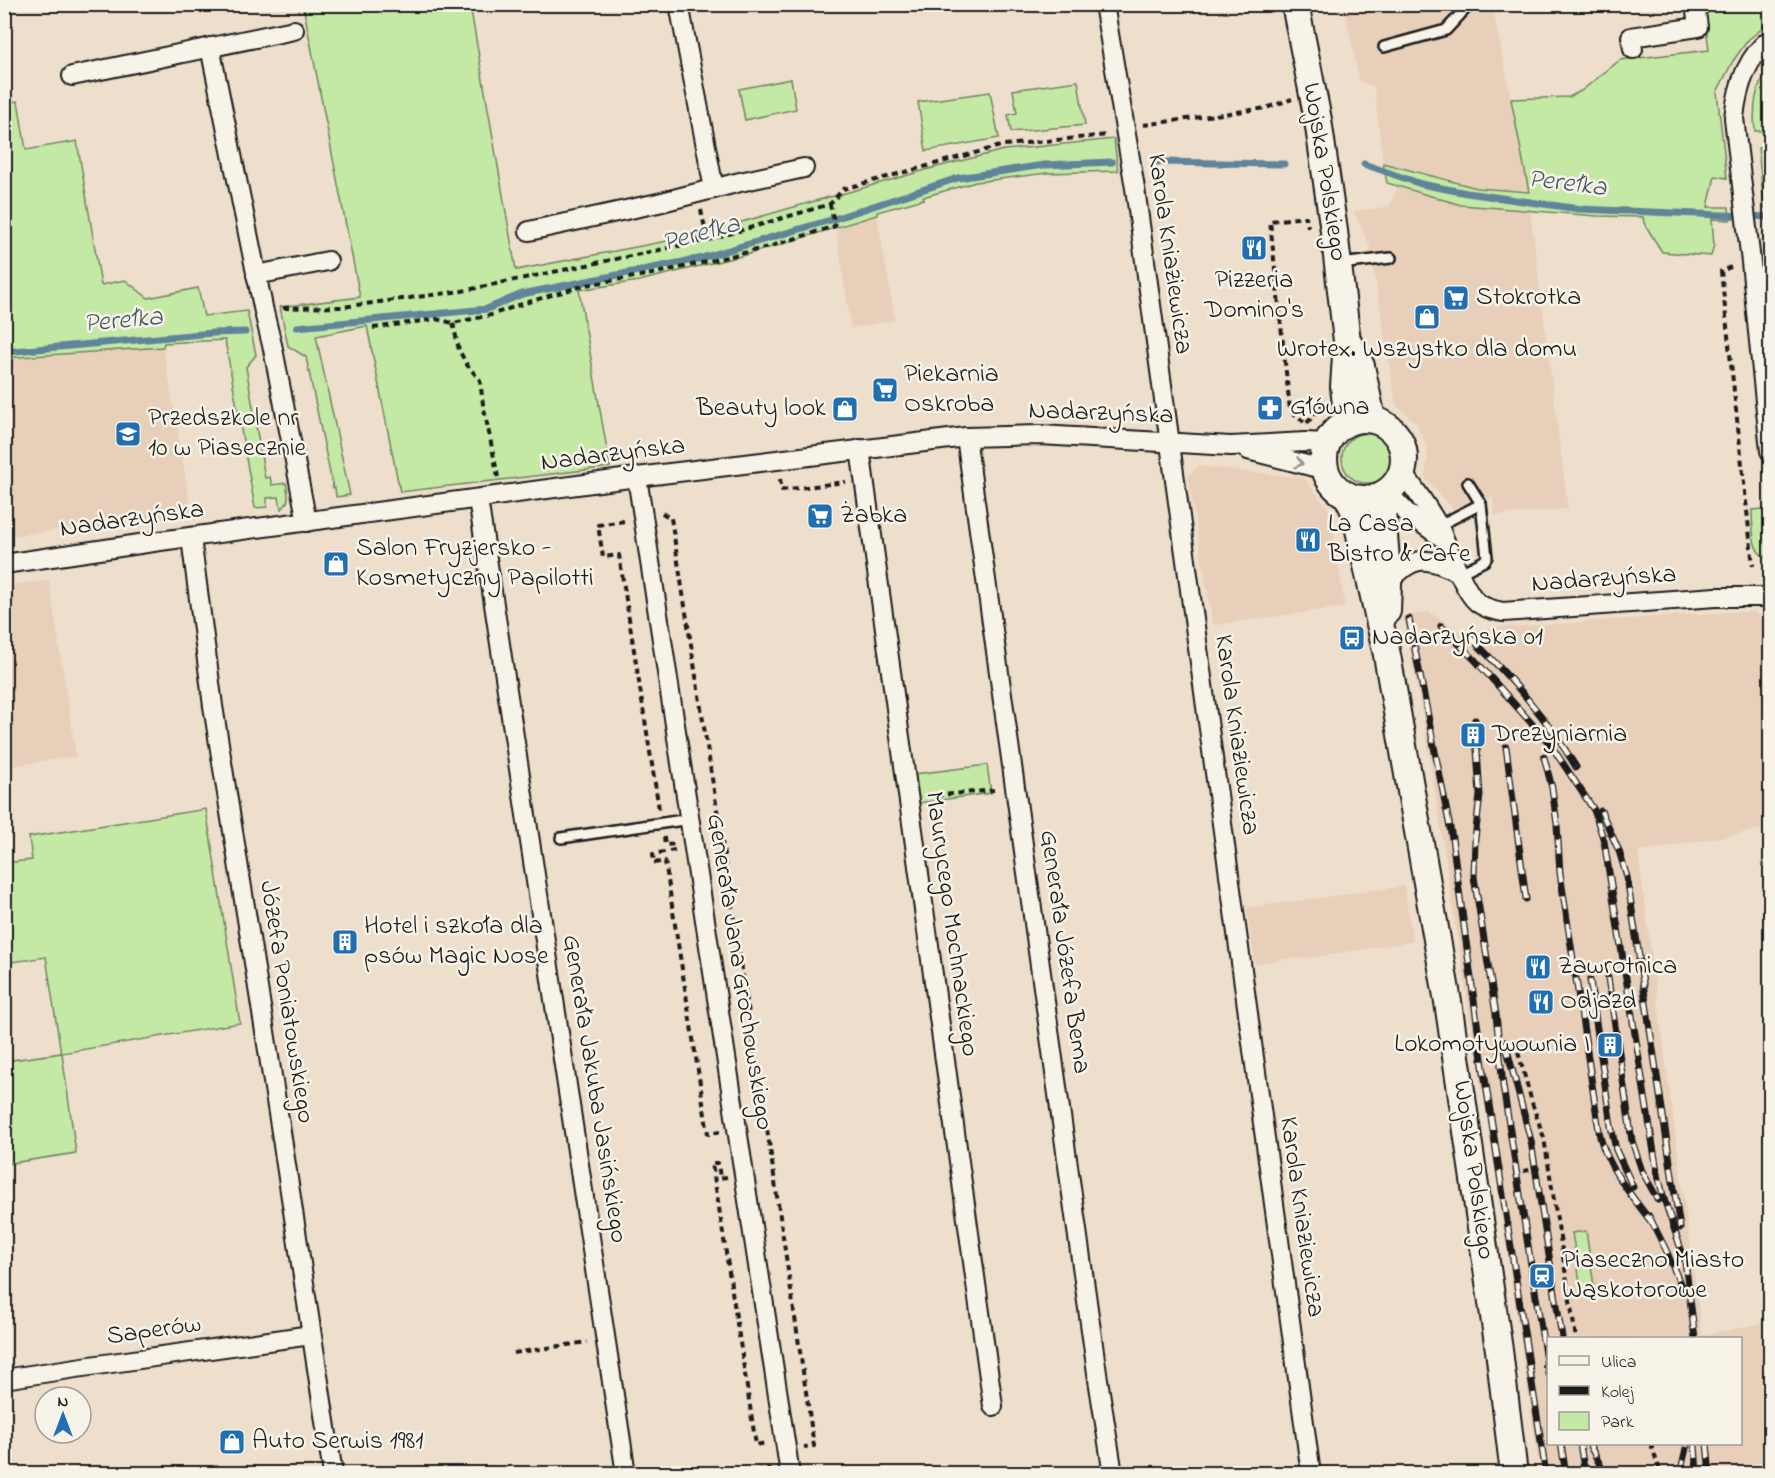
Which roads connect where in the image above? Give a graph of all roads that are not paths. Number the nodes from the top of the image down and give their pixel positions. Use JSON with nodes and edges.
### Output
{"nodes":[{"id":1,"x":679,"y":4,"type":"edge"},
{"id":2,"x":1104,"y":4,"type":"edge"},
{"id":3,"x":1295,"y":4,"type":"edge"},
{"id":4,"x":1470,"y":4,"type":"edge"},
{"id":5,"x":1695,"y":4,"type":"edge"},
{"id":6,"x":294,"y":30,"type":"dead end"},
{"id":7,"x":1770,"y":39,"type":"edge"},
{"id":8,"x":210,"y":47,"type":"junction"},
{"id":9,"x":1384,"y":47,"type":"dead end"},
{"id":10,"x":1633,"y":49,"type":"dead end"},
{"id":11,"x":72,"y":75,"type":"dead end"},
{"id":12,"x":804,"y":168,"type":"dead end"},
{"id":13,"x":714,"y":189,"type":"junction"},
{"id":14,"x":529,"y":231,"type":"dead end"},
{"id":15,"x":1391,"y":258,"type":"dead end"},
{"id":16,"x":328,"y":261,"type":"dead end"},
{"id":17,"x":1338,"y":264,"type":"junction"},
{"id":18,"x":256,"y":275,"type":"junction"},
{"id":19,"x":1360,"y":420,"type":"junction"},
{"id":20,"x":966,"y":437,"type":"junction"},
{"id":21,"x":1170,"y":442,"type":"junction"},
{"id":22,"x":1316,"y":442,"type":"junction"},
{"id":23,"x":1232,"y":446,"type":"junction"},
{"id":24,"x":860,"y":449,"type":"junction"},
{"id":25,"x":1770,"y":451,"type":"edge"},
{"id":26,"x":1326,"y":470,"type":"junction"},
{"id":27,"x":637,"y":477,"type":"junction"},
{"id":28,"x":1395,"y":482,"type":"junction"},
{"id":29,"x":1468,"y":483,"type":"dead end"},
{"id":30,"x":1347,"y":495,"type":"junction"},
{"id":31,"x":478,"y":499,"type":"junction"},
{"id":32,"x":1481,"y":504,"type":"junction"},
{"id":33,"x":307,"y":522,"type":"junction"},
{"id":34,"x":1441,"y":533,"type":"junction"},
{"id":35,"x":191,"y":537,"type":"junction"},
{"id":36,"x":4,"y":564,"type":"edge"},
{"id":37,"x":1460,"y":573,"type":"junction"},
{"id":38,"x":1388,"y":584,"type":"junction"},
{"id":39,"x":1770,"y":597,"type":"edge"},
{"id":40,"x":1387,"y":655,"type":"junction"},
{"id":41,"x":690,"y":819,"type":"junction"},
{"id":42,"x":561,"y":838,"type":"dead end"},
{"id":43,"x":311,"y":1335,"type":"junction"},
{"id":44,"x":4,"y":1379,"type":"edge"},
{"id":45,"x":993,"y":1406,"type":"dead end"},
{"id":46,"x":333,"y":1473,"type":"edge"},
{"id":47,"x":626,"y":1473,"type":"edge"},
{"id":48,"x":790,"y":1473,"type":"edge"},
{"id":49,"x":1113,"y":1473,"type":"edge"},
{"id":50,"x":1311,"y":1473,"type":"edge"},
{"id":51,"x":1514,"y":1473,"type":"edge"}],
"edges":[{"from":1,"to":13,"type":"street"},
{"from":2,"to":21,"type":"street","name":"Karola Kniaziewicza"},
{"from":3,"to":17,"type":"street","name":"Wojska Polskiego"},
{"from":4,"to":9,"type":"lane"},
{"from":5,"to":10,"type":"street"},
{"from":6,"to":8,"type":"street"},
{"from":7,"to":25,"type":"street"},
{"from":8,"to":11,"type":"street"},
{"from":8,"to":18,"type":"street"},
{"from":12,"to":13,"type":"street"},
{"from":13,"to":14,"type":"street"},
{"from":15,"to":17,"type":"lane"},
{"from":16,"to":18,"type":"street"},
{"from":17,"to":19,"type":"street","name":"Wojska Polskiego"},
{"from":18,"to":33,"type":"street"},
{"from":19,"to":22,"type":"street"},
{"from":19,"to":28,"type":"street"},
{"from":20,"to":21,"type":"street","name":"Nadarzyńska"},
{"from":20,"to":24,"type":"street","name":"Nadarzyńska"},
{"from":20,"to":49,"type":"street","name":"Generała Józefa Bema"},
{"from":21,"to":23,"type":"street","name":"Nadarzyńska"},
{"from":21,"to":50,"type":"street","name":"Karola Kniaziewicza"},
{"from":22,"to":23,"type":"street","name":"Nadarzyńska"},
{"from":22,"to":26,"type":"street"},
{"from":23,"to":26,"type":"street","name":"Nadarzyńska","one_way":true},
{"from":24,"to":27,"type":"street","name":"Nadarzyńska"},
{"from":24,"to":45,"type":"street","name":"Maurycego Mochnackiego"},
{"from":26,"to":30,"type":"street"},
{"from":27,"to":31,"type":"street","name":"Nadarzyńska"},
{"from":27,"to":41,"type":"street","name":"Generała Jana Grochowskiego"},
{"from":28,"to":30,"type":"street"},
{"from":28,"to":34,"type":"street","name":"Nadarzyńska"},
{"from":28,"to":34,"type":"street","name":"Nadarzyńska"},
{"from":28,"to":38,"type":"street","name":"Wojska Polskiego"},
{"from":29,"to":32,"type":"lane"},
{"from":30,"to":40,"type":"street","name":"Wojska Polskiego"},
{"from":31,"to":33,"type":"street","name":"Nadarzyńska"},
{"from":31,"to":47,"type":"street","name":"Generała Jakuba Jasińskiego"},
{"from":32,"to":34,"type":"lane"},
{"from":32,"to":37,"type":"lane"},
{"from":33,"to":35,"type":"street","name":"Nadarzyńska"},
{"from":34,"to":37,"type":"street","name":"Nadarzyńska"},
{"from":35,"to":36,"type":"street","name":"Nadarzyńska"},
{"from":35,"to":43,"type":"street","name":"Józefa Poniatowskiego"},
{"from":37,"to":38,"type":"street"},
{"from":37,"to":39,"type":"street","name":"Nadarzyńska"},
{"from":38,"to":40,"type":"street","name":"Wojska Polskiego"},
{"from":40,"to":51,"type":"street","name":"Wojska Polskiego"},
{"from":41,"to":42,"type":"lane"},
{"from":41,"to":48,"type":"street","name":"Generała Jana Grochowskiego"},
{"from":43,"to":44,"type":"street","name":"Saperów"},
{"from":43,"to":46,"type":"street","name":"Józefa Poniatowskiego"}]}
